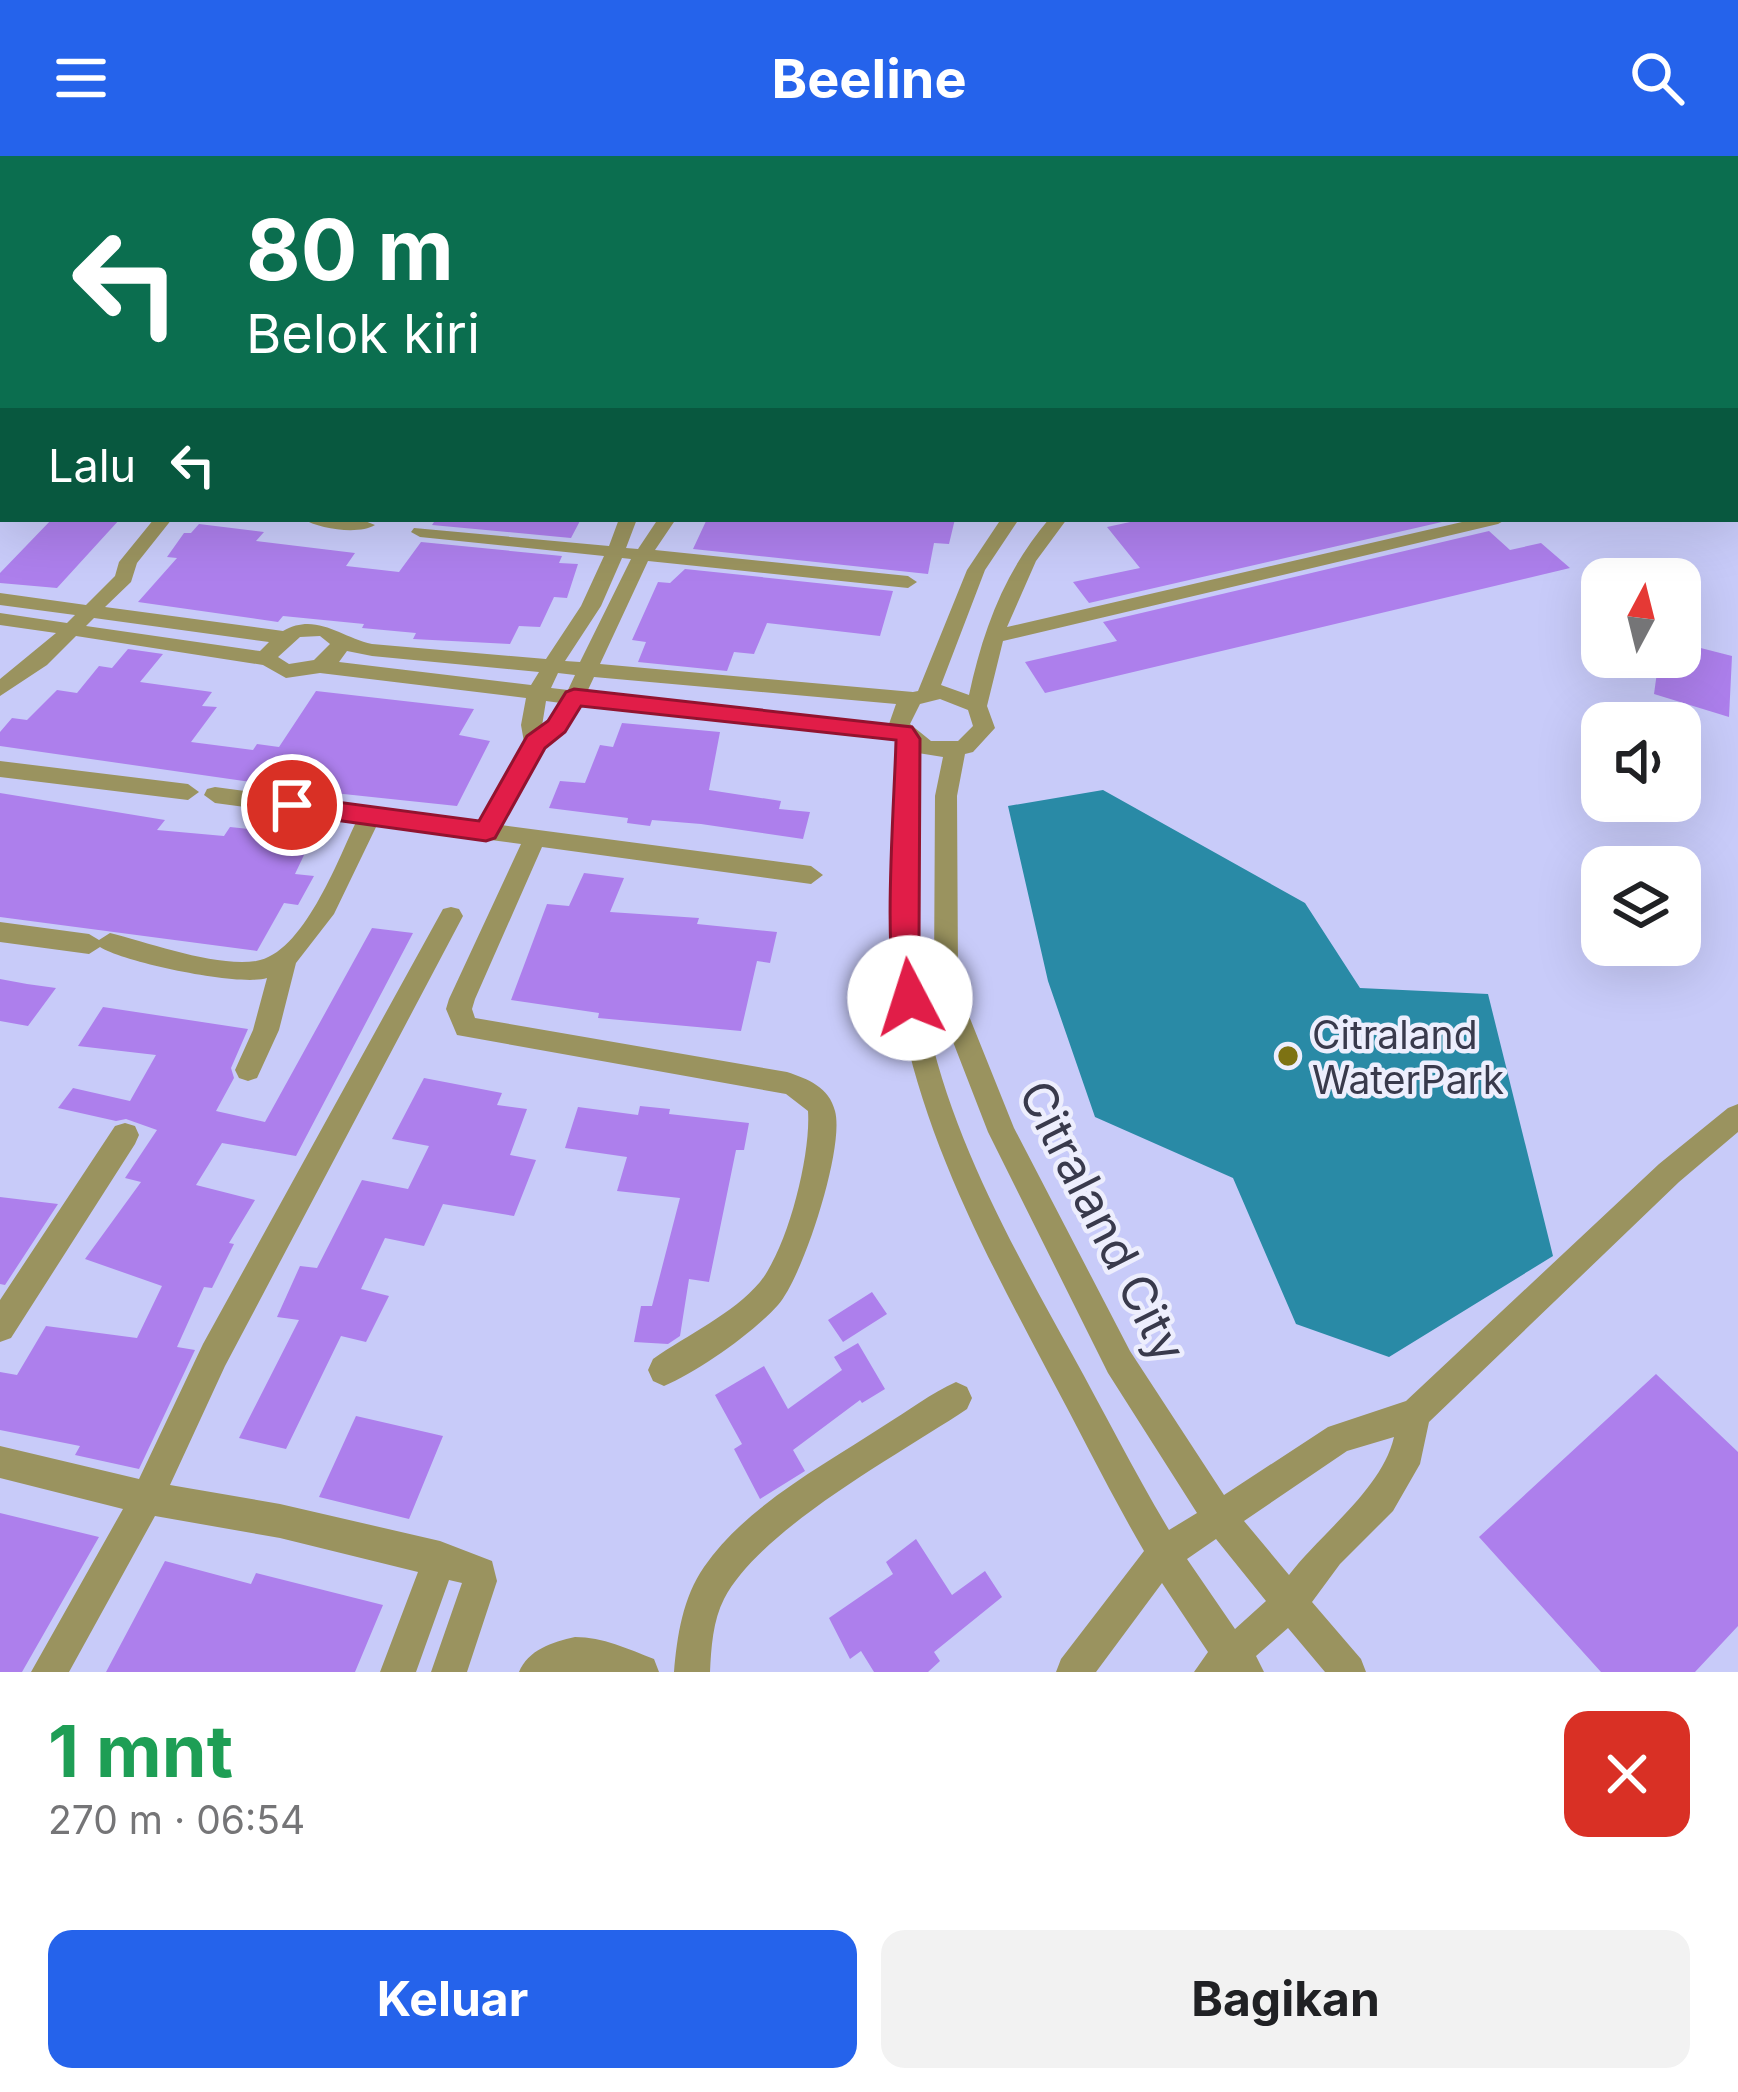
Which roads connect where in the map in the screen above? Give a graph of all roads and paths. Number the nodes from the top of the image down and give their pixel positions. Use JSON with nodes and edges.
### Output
{"nodes":[{"id":1,"x":161,"y":522,"type":"edge"},
{"id":2,"x":339,"y":522,"type":"edge"},
{"id":3,"x":627,"y":522,"type":"edge"},
{"id":4,"x":665,"y":522,"type":"edge"},
{"id":5,"x":1008,"y":522,"type":"edge"},
{"id":6,"x":1055,"y":522,"type":"edge"},
{"id":7,"x":1485,"y":522,"type":"edge"},
{"id":8,"x":367,"y":525,"type":"dead end"},
{"id":9,"x":420,"y":532,"type":"dead end"},
{"id":10,"x":616,"y":551,"type":"junction"},
{"id":11,"x":643,"y":554,"type":"junction"},
{"id":12,"x":908,"y":582,"type":"dead end"},
{"id":13,"x":966,"y":596,"type":"junction"},
{"id":14,"x":0,"y":599,"type":"edge"},
{"id":15,"x":1004,"y":604,"type":"junction"},
{"id":16,"x":0,"y":619,"type":"edge"},
{"id":17,"x":68,"y":620,"type":"junction"},
{"id":18,"x":991,"y":637,"type":"junction"},
{"id":19,"x":282,"y":638,"type":"junction"},
{"id":20,"x":340,"y":643,"type":"junction"},
{"id":21,"x":268,"y":659,"type":"junction"},
{"id":22,"x":320,"y":666,"type":"junction"},
{"id":23,"x":553,"y":666,"type":"junction"},
{"id":24,"x":586,"y":670,"type":"junction"},
{"id":25,"x":6,"y":682,"type":"edge"},
{"id":26,"x":807,"y":689,"type":"junction"},
{"id":27,"x":540,"y":694,"type":"junction"},
{"id":28,"x":920,"y":696,"type":"junction"},
{"id":29,"x":574,"y":697,"type":"junction"},
{"id":30,"x":977,"y":706,"type":"junction"},
{"id":31,"x":796,"y":724,"type":"junction"},
{"id":32,"x":906,"y":736,"type":"junction"},
{"id":33,"x":536,"y":742,"type":"junction"},
{"id":34,"x":955,"y":750,"type":"junction"},
{"id":35,"x":0,"y":769,"type":"edge"},
{"id":36,"x":188,"y":792,"type":"dead end"},
{"id":37,"x":215,"y":795,"type":"dead end"},
{"id":38,"x":370,"y":816,"type":"junction"},
{"id":39,"x":486,"y":831,"type":"junction"},
{"id":40,"x":535,"y":838,"type":"junction"},
{"id":41,"x":811,"y":875,"type":"dead end"},
{"id":42,"x":451,"y":916,"type":"dead end"},
{"id":43,"x":0,"y":932,"type":"edge"},
{"id":44,"x":284,"y":962,"type":"junction"},
{"id":45,"x":248,"y":1070,"type":"dead end"},
{"id":46,"x":1738,"y":1116,"type":"edge"},
{"id":47,"x":125,"y":1135,"type":"dead end"},
{"id":48,"x":0,"y":1327,"type":"edge"},
{"id":49,"x":664,"y":1370,"type":"dead end"},
{"id":50,"x":956,"y":1398,"type":"dead end"},
{"id":51,"x":1415,"y":1414,"type":"junction"},
{"id":52,"x":0,"y":1462,"type":"edge"},
{"id":53,"x":147,"y":1498,"type":"junction"},
{"id":54,"x":1218,"y":1516,"type":"junction"},
{"id":55,"x":1162,"y":1555,"type":"junction"},
{"id":56,"x":440,"y":1558,"type":"junction"},
{"id":57,"x":1289,"y":1604,"type":"junction"},
{"id":58,"x":1230,"y":1666,"type":"edge"},
{"id":59,"x":49,"y":1672,"type":"edge"},
{"id":60,"x":398,"y":1672,"type":"edge"},
{"id":61,"x":449,"y":1672,"type":"edge"},
{"id":62,"x":537,"y":1672,"type":"edge"},
{"id":63,"x":640,"y":1672,"type":"edge"},
{"id":64,"x":692,"y":1672,"type":"edge"},
{"id":65,"x":1074,"y":1672,"type":"edge"},
{"id":66,"x":1348,"y":1672,"type":"edge"}],
"edges":[{"from":1,"to":17,"type":"street"},
{"from":2,"to":8,"type":"street"},
{"from":3,"to":10,"type":"street"},
{"from":4,"to":11,"type":"street"},
{"from":5,"to":13,"type":"street"},
{"from":6,"to":15,"type":"street","name":"Citraland City"},
{"from":7,"to":18,"type":"street"},
{"from":9,"to":10,"type":"street"},
{"from":10,"to":11,"type":"street"},
{"from":10,"to":23,"type":"street"},
{"from":11,"to":12,"type":"street"},
{"from":11,"to":24,"type":"street"},
{"from":13,"to":15,"type":"street"},
{"from":13,"to":28,"type":"street"},
{"from":14,"to":17,"type":"street"},
{"from":15,"to":18,"type":"street","name":"Citraland City"},
{"from":16,"to":17,"type":"street"},
{"from":17,"to":19,"type":"street"},
{"from":17,"to":21,"type":"street"},
{"from":17,"to":25,"type":"street"},
{"from":18,"to":30,"type":"street","name":"Citraland City"},
{"from":19,"to":20,"type":"street"},
{"from":19,"to":21,"type":"street"},
{"from":20,"to":22,"type":"street"},
{"from":20,"to":23,"type":"street"},
{"from":21,"to":22,"type":"street"},
{"from":22,"to":27,"type":"street"},
{"from":23,"to":24,"type":"street"},
{"from":23,"to":27,"type":"street"},
{"from":24,"to":26,"type":"street"},
{"from":24,"to":29,"type":"street"},
{"from":26,"to":28,"type":"street"},
{"from":26,"to":31,"type":"street"},
{"from":27,"to":29,"type":"street"},
{"from":27,"to":33,"type":"street"},
{"from":28,"to":30,"type":"street"},
{"from":28,"to":32,"type":"street"},
{"from":29,"to":31,"type":"street"},
{"from":29,"to":33,"type":"street"},
{"from":30,"to":34,"type":"street","name":"Citraland City"},
{"from":31,"to":32,"type":"street"},
{"from":32,"to":34,"type":"street"},
{"from":32,"to":55,"type":"street"},
{"from":33,"to":39,"type":"street"},
{"from":34,"to":54,"type":"street","name":"Citraland City"},
{"from":35,"to":36,"type":"street"},
{"from":37,"to":38,"type":"street"},
{"from":38,"to":39,"type":"street"},
{"from":38,"to":44,"type":"street"},
{"from":39,"to":40,"type":"street"},
{"from":40,"to":41,"type":"street"},
{"from":40,"to":49,"type":"street"},
{"from":42,"to":53,"type":"street"},
{"from":43,"to":44,"type":"street"},
{"from":44,"to":45,"type":"street"},
{"from":46,"to":51,"type":"street"},
{"from":47,"to":48,"type":"street"},
{"from":50,"to":64,"type":"street"},
{"from":51,"to":54,"type":"street"},
{"from":51,"to":57,"type":"street"},
{"from":52,"to":53,"type":"street"},
{"from":53,"to":56,"type":"street"},
{"from":53,"to":59,"type":"street"},
{"from":54,"to":55,"type":"street"},
{"from":54,"to":57,"type":"street","name":"Citraland City"},
{"from":55,"to":58,"type":"street"},
{"from":55,"to":65,"type":"street"},
{"from":56,"to":60,"type":"street"},
{"from":56,"to":61,"type":"street"},
{"from":57,"to":58,"type":"street"},
{"from":57,"to":66,"type":"street","name":"Citraland City"},
{"from":62,"to":63,"type":"street"}]}
